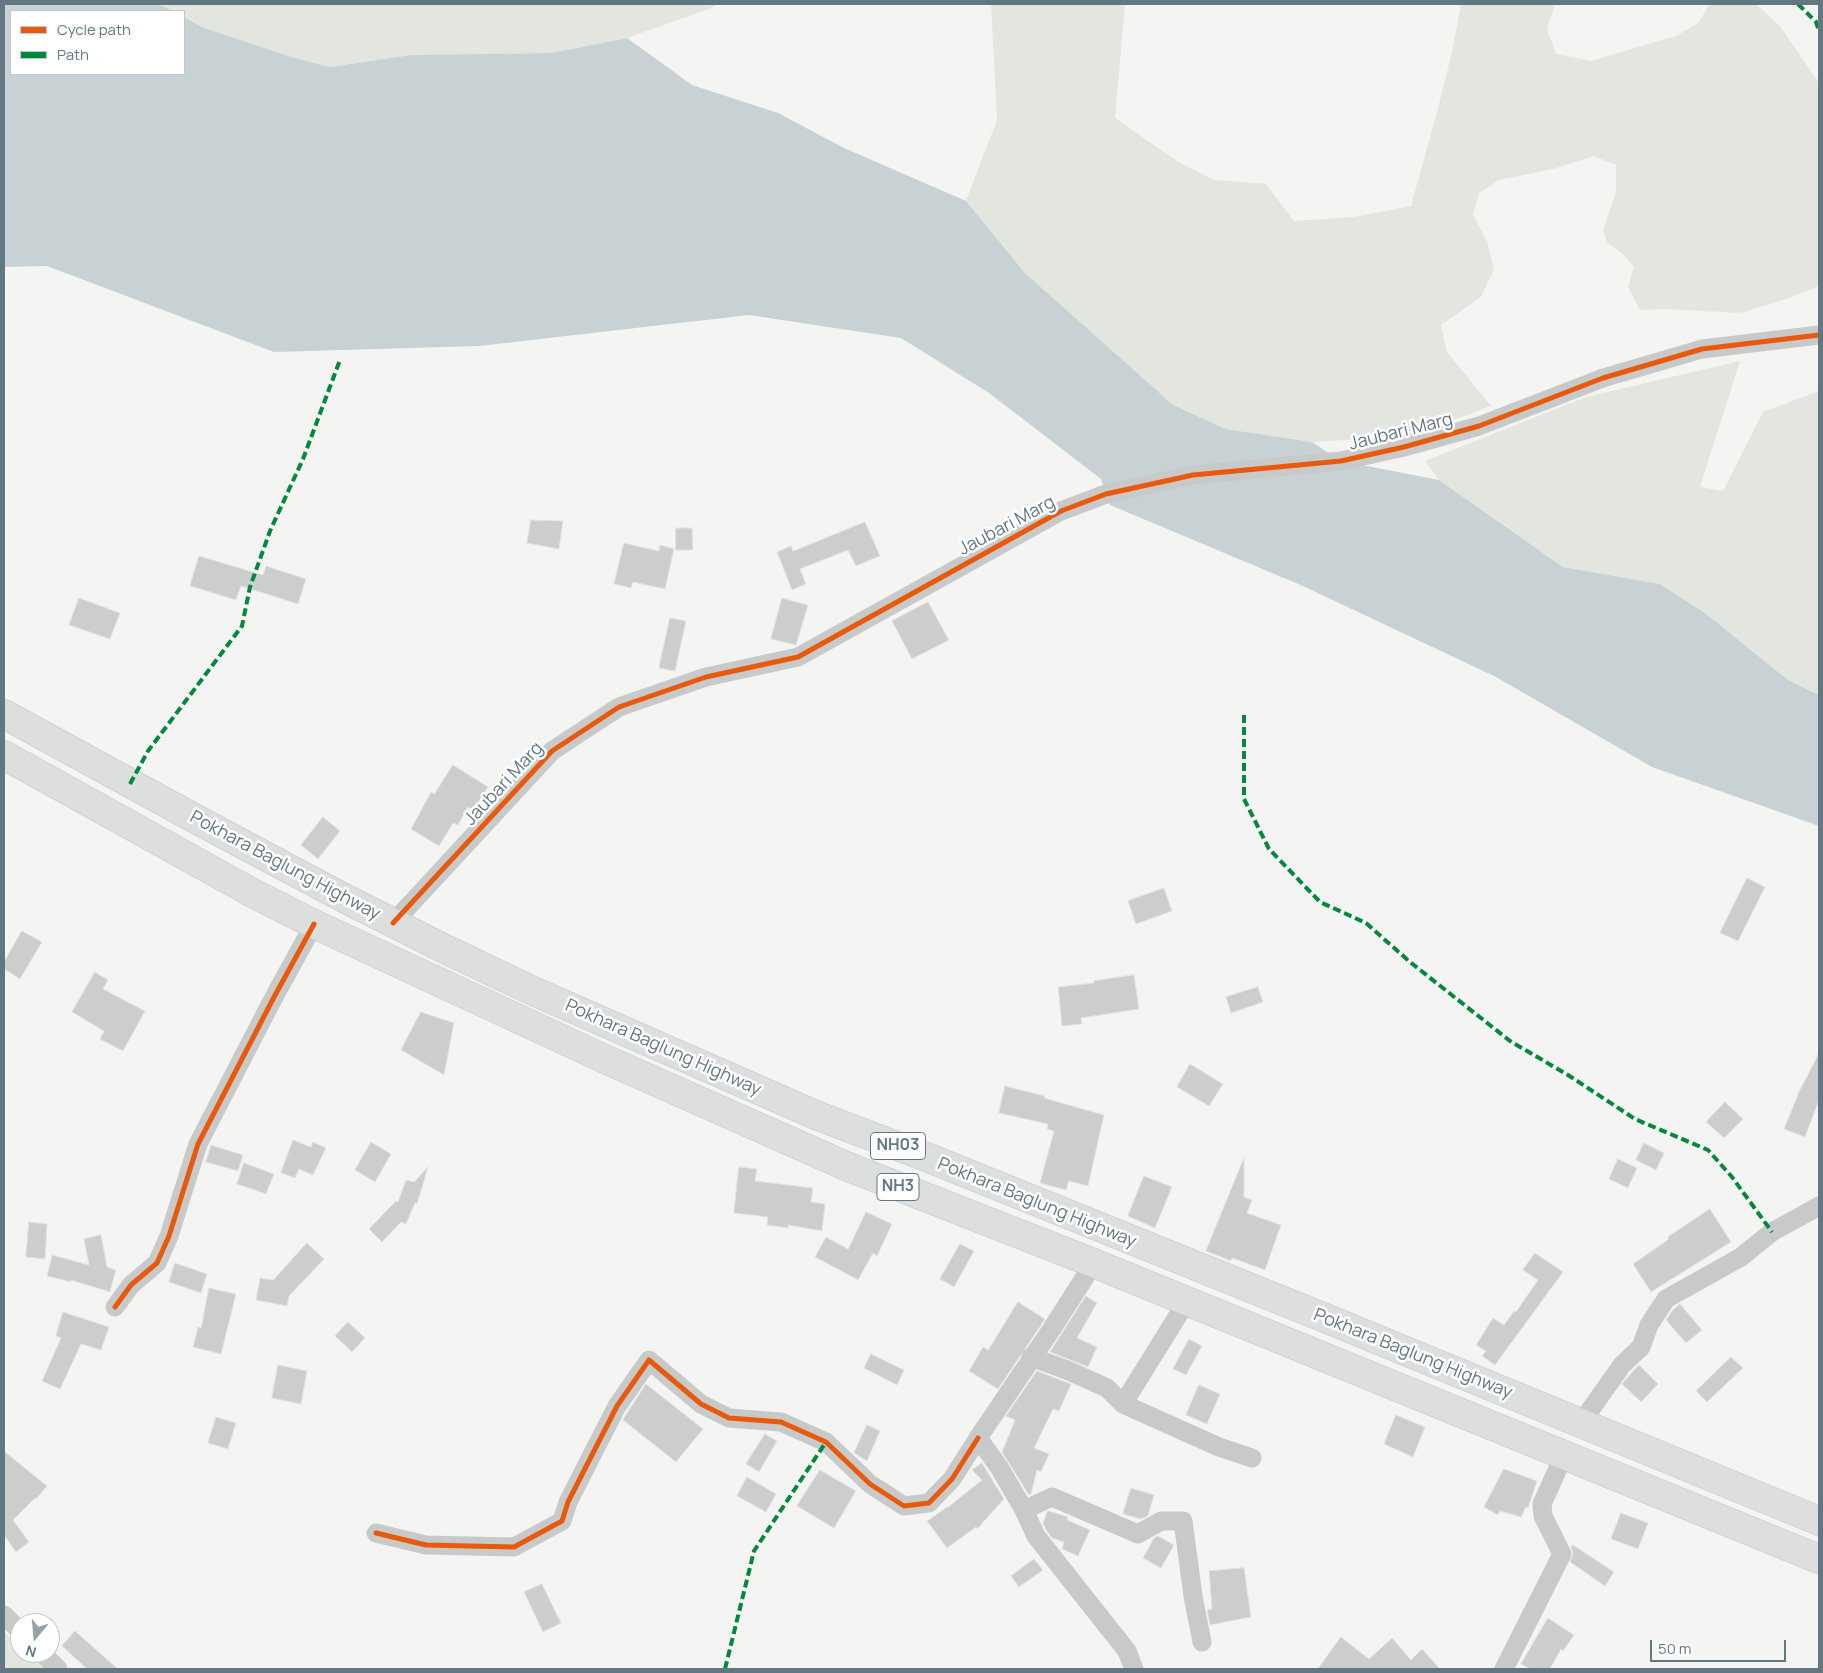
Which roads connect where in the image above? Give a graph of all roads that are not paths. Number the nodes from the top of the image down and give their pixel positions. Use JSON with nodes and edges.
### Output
{"nodes":[{"id":1,"x":1819,"y":335,"type":"edge"},
{"id":2,"x":4,"y":714,"type":"edge"},
{"id":3,"x":5,"y":759,"type":"edge"},
{"id":4,"x":393,"y":923,"type":"junction"},
{"id":5,"x":314,"y":924,"type":"junction"},
{"id":6,"x":1819,"y":1206,"type":"edge"},
{"id":7,"x":1091,"y":1262,"type":"junction"},
{"id":8,"x":1187,"y":1301,"type":"junction"},
{"id":9,"x":115,"y":1307,"type":"dead end"},
{"id":10,"x":1031,"y":1357,"type":"junction"},
{"id":11,"x":1123,"y":1404,"type":"junction"},
{"id":12,"x":1581,"y":1423,"type":"junction"},
{"id":13,"x":978,"y":1438,"type":"junction"},
{"id":14,"x":1564,"y":1455,"type":"junction"},
{"id":15,"x":1252,"y":1458,"type":"dead end"},
{"id":16,"x":1024,"y":1510,"type":"junction"},
{"id":17,"x":1819,"y":1521,"type":"edge"},
{"id":18,"x":376,"y":1532,"type":"dead end"},
{"id":19,"x":1819,"y":1559,"type":"edge"},
{"id":20,"x":1202,"y":1642,"type":"dead end"},
{"id":21,"x":1134,"y":1669,"type":"edge"},
{"id":22,"x":1504,"y":1669,"type":"edge"}],
"edges":[{"from":1,"to":4,"type":"street","name":"Jaubari Marg"},
{"from":2,"to":4,"type":"highway","name":"Pokhara Baglung Highway","number":"NH03"},
{"from":3,"to":5,"type":"highway","name":"Pokhara Baglung Highway","number":"NH3"},
{"from":4,"to":12,"type":"highway","name":"Pokhara Baglung Highway","number":"NH03"},
{"from":5,"to":7,"type":"highway","name":"Pokhara Baglung Highway","number":"NH3"},
{"from":5,"to":9,"type":"street"},
{"from":6,"to":12,"type":"street"},
{"from":7,"to":8,"type":"highway","name":"Pokhara Baglung Highway","number":"NH3"},
{"from":7,"to":10,"type":"street"},
{"from":8,"to":11,"type":"street"},
{"from":8,"to":14,"type":"highway","name":"Pokhara Baglung Highway","number":"NH3"},
{"from":10,"to":11,"type":"street"},
{"from":10,"to":13,"type":"street"},
{"from":11,"to":15,"type":"street"},
{"from":12,"to":17,"type":"highway","name":"Pokhara Baglung Highway","number":"NH03"},
{"from":13,"to":16,"type":"street"},
{"from":13,"to":18,"type":"street"},
{"from":14,"to":19,"type":"highway","name":"Pokhara Baglung Highway","number":"NH3"},
{"from":14,"to":22,"type":"street"},
{"from":16,"to":20,"type":"street"},
{"from":16,"to":21,"type":"street"}]}
